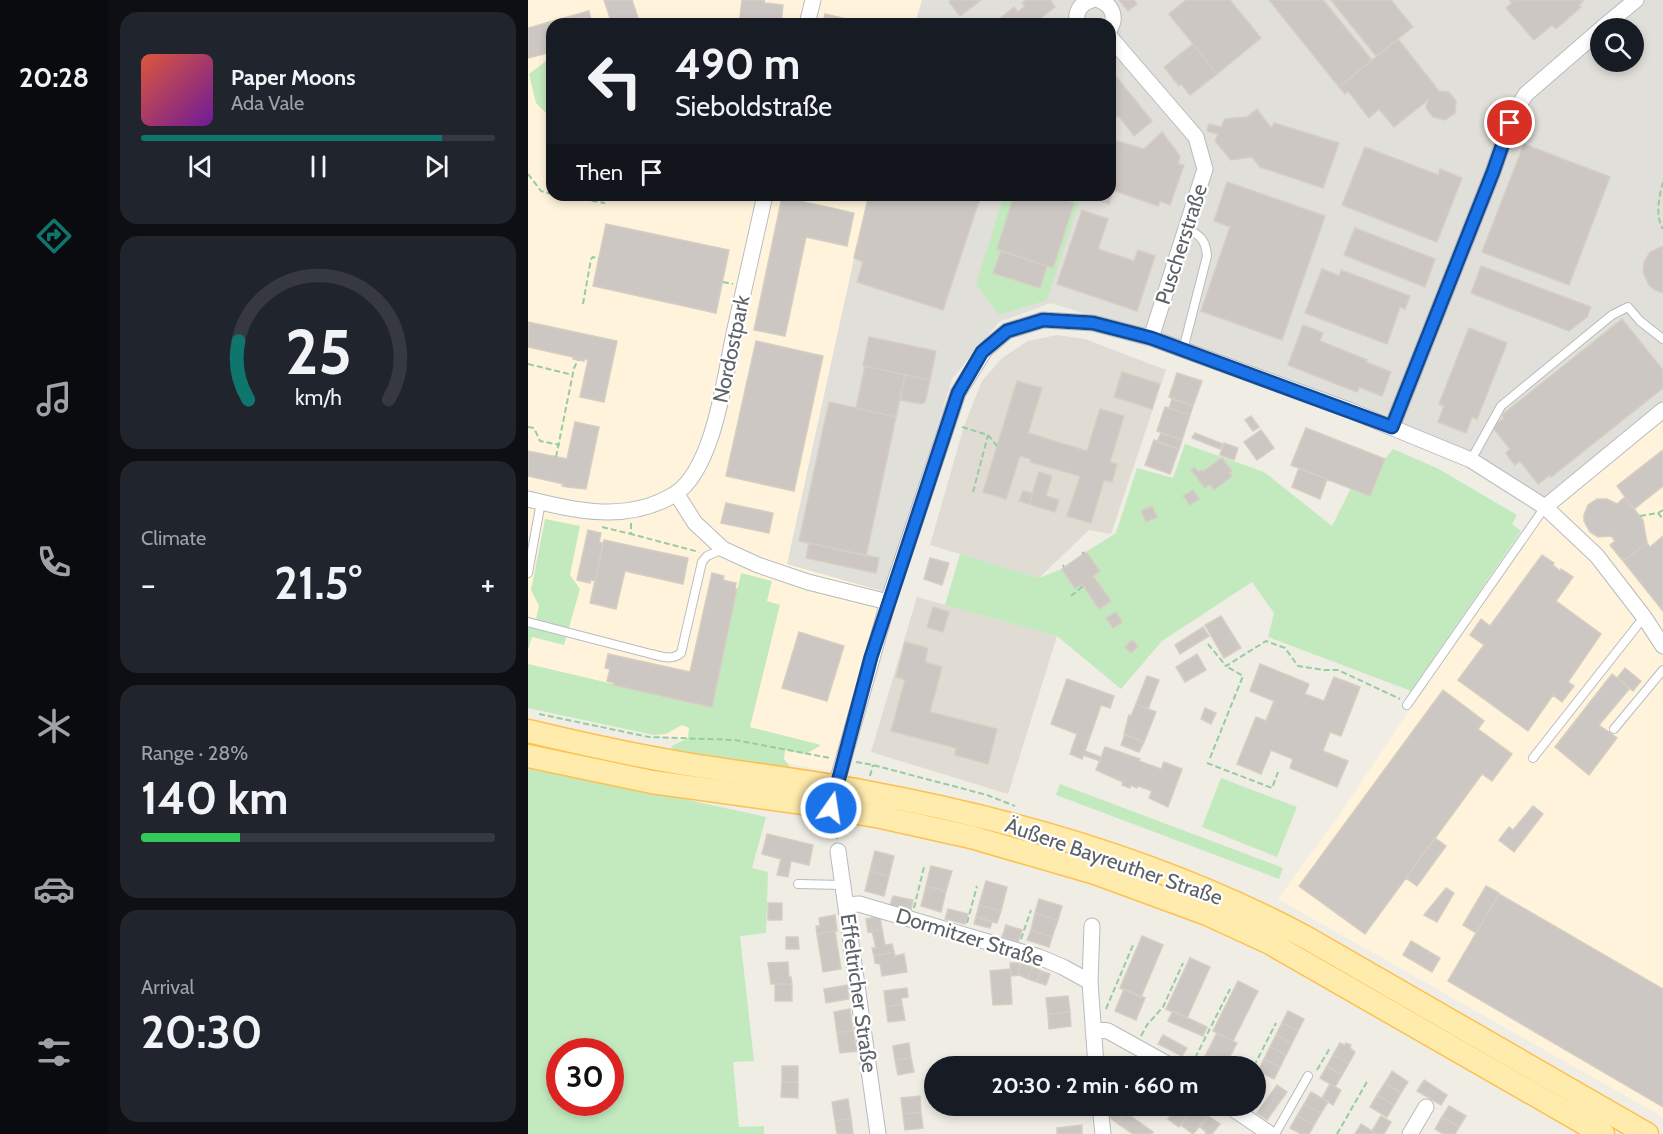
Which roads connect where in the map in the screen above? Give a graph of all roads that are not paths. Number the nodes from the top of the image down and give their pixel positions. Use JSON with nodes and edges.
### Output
{"nodes":[{"id":1,"x":813,"y":0,"type":"edge"},
{"id":2,"x":1092,"y":0,"type":"edge"},
{"id":3,"x":1099,"y":0,"type":"edge"},
{"id":4,"x":1636,"y":0,"type":"edge"},
{"id":5,"x":808,"y":18,"type":"edge"},
{"id":6,"x":1078,"y":18,"type":"edge"},
{"id":7,"x":1114,"y":18,"type":"edge"},
{"id":8,"x":1614,"y":18,"type":"edge"},
{"id":9,"x":1590,"y":39,"type":"edge"},
{"id":10,"x":1116,"y":44,"type":"edge"},
{"id":11,"x":764,"y":201,"type":"edge"},
{"id":12,"x":1186,"y":228,"type":"junction"},
{"id":13,"x":1151,"y":338,"type":"junction"},
{"id":14,"x":1663,"y":339,"type":"edge"},
{"id":15,"x":1183,"y":350,"type":"junction"},
{"id":16,"x":1663,"y":410,"type":"edge"},
{"id":17,"x":1392,"y":427,"type":"junction"},
{"id":18,"x":1471,"y":460,"type":"junction"},
{"id":19,"x":675,"y":493,"type":"junction"},
{"id":20,"x":535,"y":501,"type":"edge"},
{"id":21,"x":1545,"y":507,"type":"junction"},
{"id":22,"x":723,"y":549,"type":"junction"},
{"id":23,"x":528,"y":573,"type":"edge"},
{"id":24,"x":888,"y":602,"type":"junction"},
{"id":25,"x":1644,"y":617,"type":"junction"},
{"id":26,"x":528,"y":622,"type":"edge"},
{"id":27,"x":1663,"y":644,"type":"edge"},
{"id":28,"x":1663,"y":670,"type":"edge"},
{"id":29,"x":1407,"y":705,"type":"road end"},
{"id":30,"x":1614,"y":729,"type":"dead end"},
{"id":31,"x":528,"y":731,"type":"edge"},
{"id":32,"x":528,"y":756,"type":"edge"},
{"id":33,"x":1533,"y":758,"type":"dead end"},
{"id":34,"x":833,"y":797,"type":"junction"},
{"id":35,"x":838,"y":851,"type":"dead end"},
{"id":36,"x":798,"y":884,"type":"dead end"},
{"id":37,"x":843,"y":885,"type":"junction"},
{"id":38,"x":846,"y":905,"type":"junction"},
{"id":39,"x":1092,"y":926,"type":"dead end"},
{"id":40,"x":1090,"y":982,"type":"junction"},
{"id":41,"x":1095,"y":1029,"type":"junction"},
{"id":42,"x":1096,"y":1056,"type":"edge"},
{"id":43,"x":1154,"y":1056,"type":"edge"},
{"id":44,"x":1308,"y":1076,"type":"road end"},
{"id":45,"x":1426,"y":1107,"type":"dead end"},
{"id":46,"x":1101,"y":1116,"type":"edge"},
{"id":47,"x":1244,"y":1116,"type":"edge"},
{"id":48,"x":878,"y":1134,"type":"edge"},
{"id":49,"x":1103,"y":1134,"type":"edge"},
{"id":50,"x":1270,"y":1134,"type":"edge"},
{"id":51,"x":1275,"y":1134,"type":"edge"},
{"id":52,"x":1410,"y":1134,"type":"edge"},
{"id":53,"x":1603,"y":1134,"type":"edge"},
{"id":54,"x":1647,"y":1134,"type":"edge"}],
"edges":[{"from":1,"to":5,"type":"street"},
{"from":2,"to":6,"type":"street"},
{"from":3,"to":7,"type":"street"},
{"from":4,"to":8,"type":"street"},
{"from":9,"to":17,"type":"street"},
{"from":10,"to":12,"type":"street","name":"Puscherstraße"},
{"from":11,"to":19,"type":"street","name":"Nordostpark"},
{"from":12,"to":13,"type":"street","name":"Puscherstraße"},
{"from":12,"to":15,"type":"lane"},
{"from":13,"to":15,"type":"street"},
{"from":13,"to":24,"type":"street"},
{"from":14,"to":18,"type":"lane"},
{"from":15,"to":17,"type":"street"},
{"from":16,"to":21,"type":"street"},
{"from":17,"to":18,"type":"street"},
{"from":18,"to":21,"type":"street"},
{"from":19,"to":20,"type":"street","name":"Nordostpark"},
{"from":19,"to":22,"type":"street"},
{"from":20,"to":23,"type":"lane"},
{"from":21,"to":25,"type":"street"},
{"from":21,"to":29,"type":"lane"},
{"from":22,"to":24,"type":"street"},
{"from":22,"to":26,"type":"lane"},
{"from":24,"to":34,"type":"street"},
{"from":25,"to":27,"type":"street"},
{"from":25,"to":33,"type":"lane"},
{"from":28,"to":30,"type":"lane"},
{"from":31,"to":34,"type":"main road","name":"Äußere Bayreuther Straße"},
{"from":32,"to":34,"type":"main road","name":"Äußere Bayreuther Straße"},
{"from":34,"to":53,"type":"main road","name":"Äußere Bayreuther Straße"},
{"from":34,"to":54,"type":"main road","name":"Äußere Bayreuther Straße"},
{"from":35,"to":37,"type":"street","name":"Effeltricher Straße"},
{"from":36,"to":37,"type":"lane"},
{"from":37,"to":38,"type":"street","name":"Effeltricher Straße"},
{"from":38,"to":40,"type":"street","name":"Dormitzer Straße"},
{"from":38,"to":48,"type":"street","name":"Effeltricher Straße"},
{"from":39,"to":40,"type":"street"},
{"from":40,"to":41,"type":"street"},
{"from":41,"to":42,"type":"street"},
{"from":41,"to":43,"type":"street"},
{"from":44,"to":51,"type":"lane"},
{"from":45,"to":52,"type":"street"},
{"from":46,"to":49,"type":"street"},
{"from":47,"to":50,"type":"street"}]}
